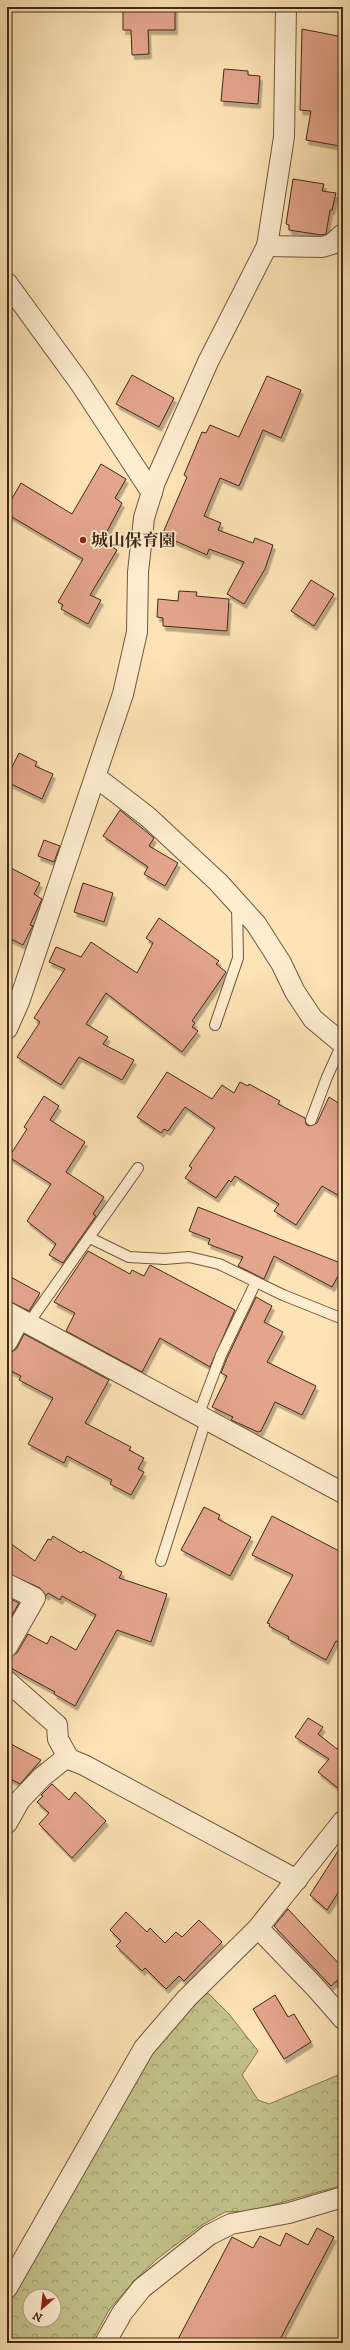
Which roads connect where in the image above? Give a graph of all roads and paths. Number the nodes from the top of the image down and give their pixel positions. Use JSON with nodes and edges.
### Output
{"nodes":[{"id":1,"x":286,"y":7,"type":"edge"},
{"id":2,"x":343,"y":234,"type":"edge"},
{"id":3,"x":267,"y":246,"type":"junction"},
{"id":4,"x":7,"y":283,"type":"edge"},
{"id":5,"x":152,"y":494,"type":"junction"},
{"id":6,"x":96,"y":777,"type":"junction"},
{"id":7,"x":237,"y":903,"type":"junction"},
{"id":8,"x":13,"y":998,"type":"edge"},
{"id":9,"x":215,"y":1025,"type":"dead end"},
{"id":10,"x":7,"y":1029,"type":"edge"},
{"id":11,"x":343,"y":1044,"type":"edge"},
{"id":12,"x":311,"y":1120,"type":"dead end"},
{"id":13,"x":138,"y":1168,"type":"dead end"},
{"id":14,"x":90,"y":1238,"type":"junction"},
{"id":15,"x":256,"y":1282,"type":"junction"},
{"id":16,"x":18,"y":1319,"type":"edge"},
{"id":17,"x":343,"y":1319,"type":"edge"},
{"id":18,"x":7,"y":1342,"type":"edge"},
{"id":19,"x":202,"y":1418,"type":"junction"},
{"id":20,"x":343,"y":1493,"type":"edge"},
{"id":21,"x":161,"y":1561,"type":"dead end"},
{"id":22,"x":7,"y":1584,"type":"edge"},
{"id":23,"x":7,"y":1646,"type":"edge"},
{"id":24,"x":7,"y":1681,"type":"edge"},
{"id":25,"x":69,"y":1759,"type":"junction"},
{"id":26,"x":13,"y":1797,"type":"edge"},
{"id":27,"x":343,"y":1821,"type":"edge"},
{"id":28,"x":7,"y":1823,"type":"edge"},
{"id":29,"x":297,"y":1880,"type":"junction"},
{"id":30,"x":258,"y":1928,"type":"junction"},
{"id":31,"x":343,"y":2019,"type":"edge"},
{"id":32,"x":343,"y":2197,"type":"edge"},
{"id":33,"x":7,"y":2288,"type":"edge"},
{"id":34,"x":104,"y":2343,"type":"edge"}],
"edges":[{"from":1,"to":3,"type":"street"},
{"from":2,"to":3,"type":"street"},
{"from":3,"to":5,"type":"street"},
{"from":4,"to":5,"type":"street"},
{"from":5,"to":6,"type":"street"},
{"from":6,"to":7,"type":"street"},
{"from":6,"to":8,"type":"street"},
{"from":7,"to":9,"type":"lane"},
{"from":7,"to":11,"type":"street"},
{"from":8,"to":10,"type":"street"},
{"from":11,"to":12,"type":"lane"},
{"from":13,"to":14,"type":"lane"},
{"from":14,"to":15,"type":"lane"},
{"from":14,"to":16,"type":"lane"},
{"from":15,"to":17,"type":"lane"},
{"from":15,"to":19,"type":"lane"},
{"from":16,"to":18,"type":"street"},
{"from":16,"to":19,"type":"street"},
{"from":19,"to":20,"type":"street"},
{"from":19,"to":21,"type":"lane"},
{"from":22,"to":23,"type":"street"},
{"from":24,"to":25,"type":"street"},
{"from":25,"to":26,"type":"street"},
{"from":25,"to":29,"type":"street"},
{"from":26,"to":28,"type":"street"},
{"from":27,"to":29,"type":"street"},
{"from":29,"to":30,"type":"street"},
{"from":30,"to":31,"type":"street"},
{"from":30,"to":33,"type":"street"},
{"from":32,"to":34,"type":"street"}]}
